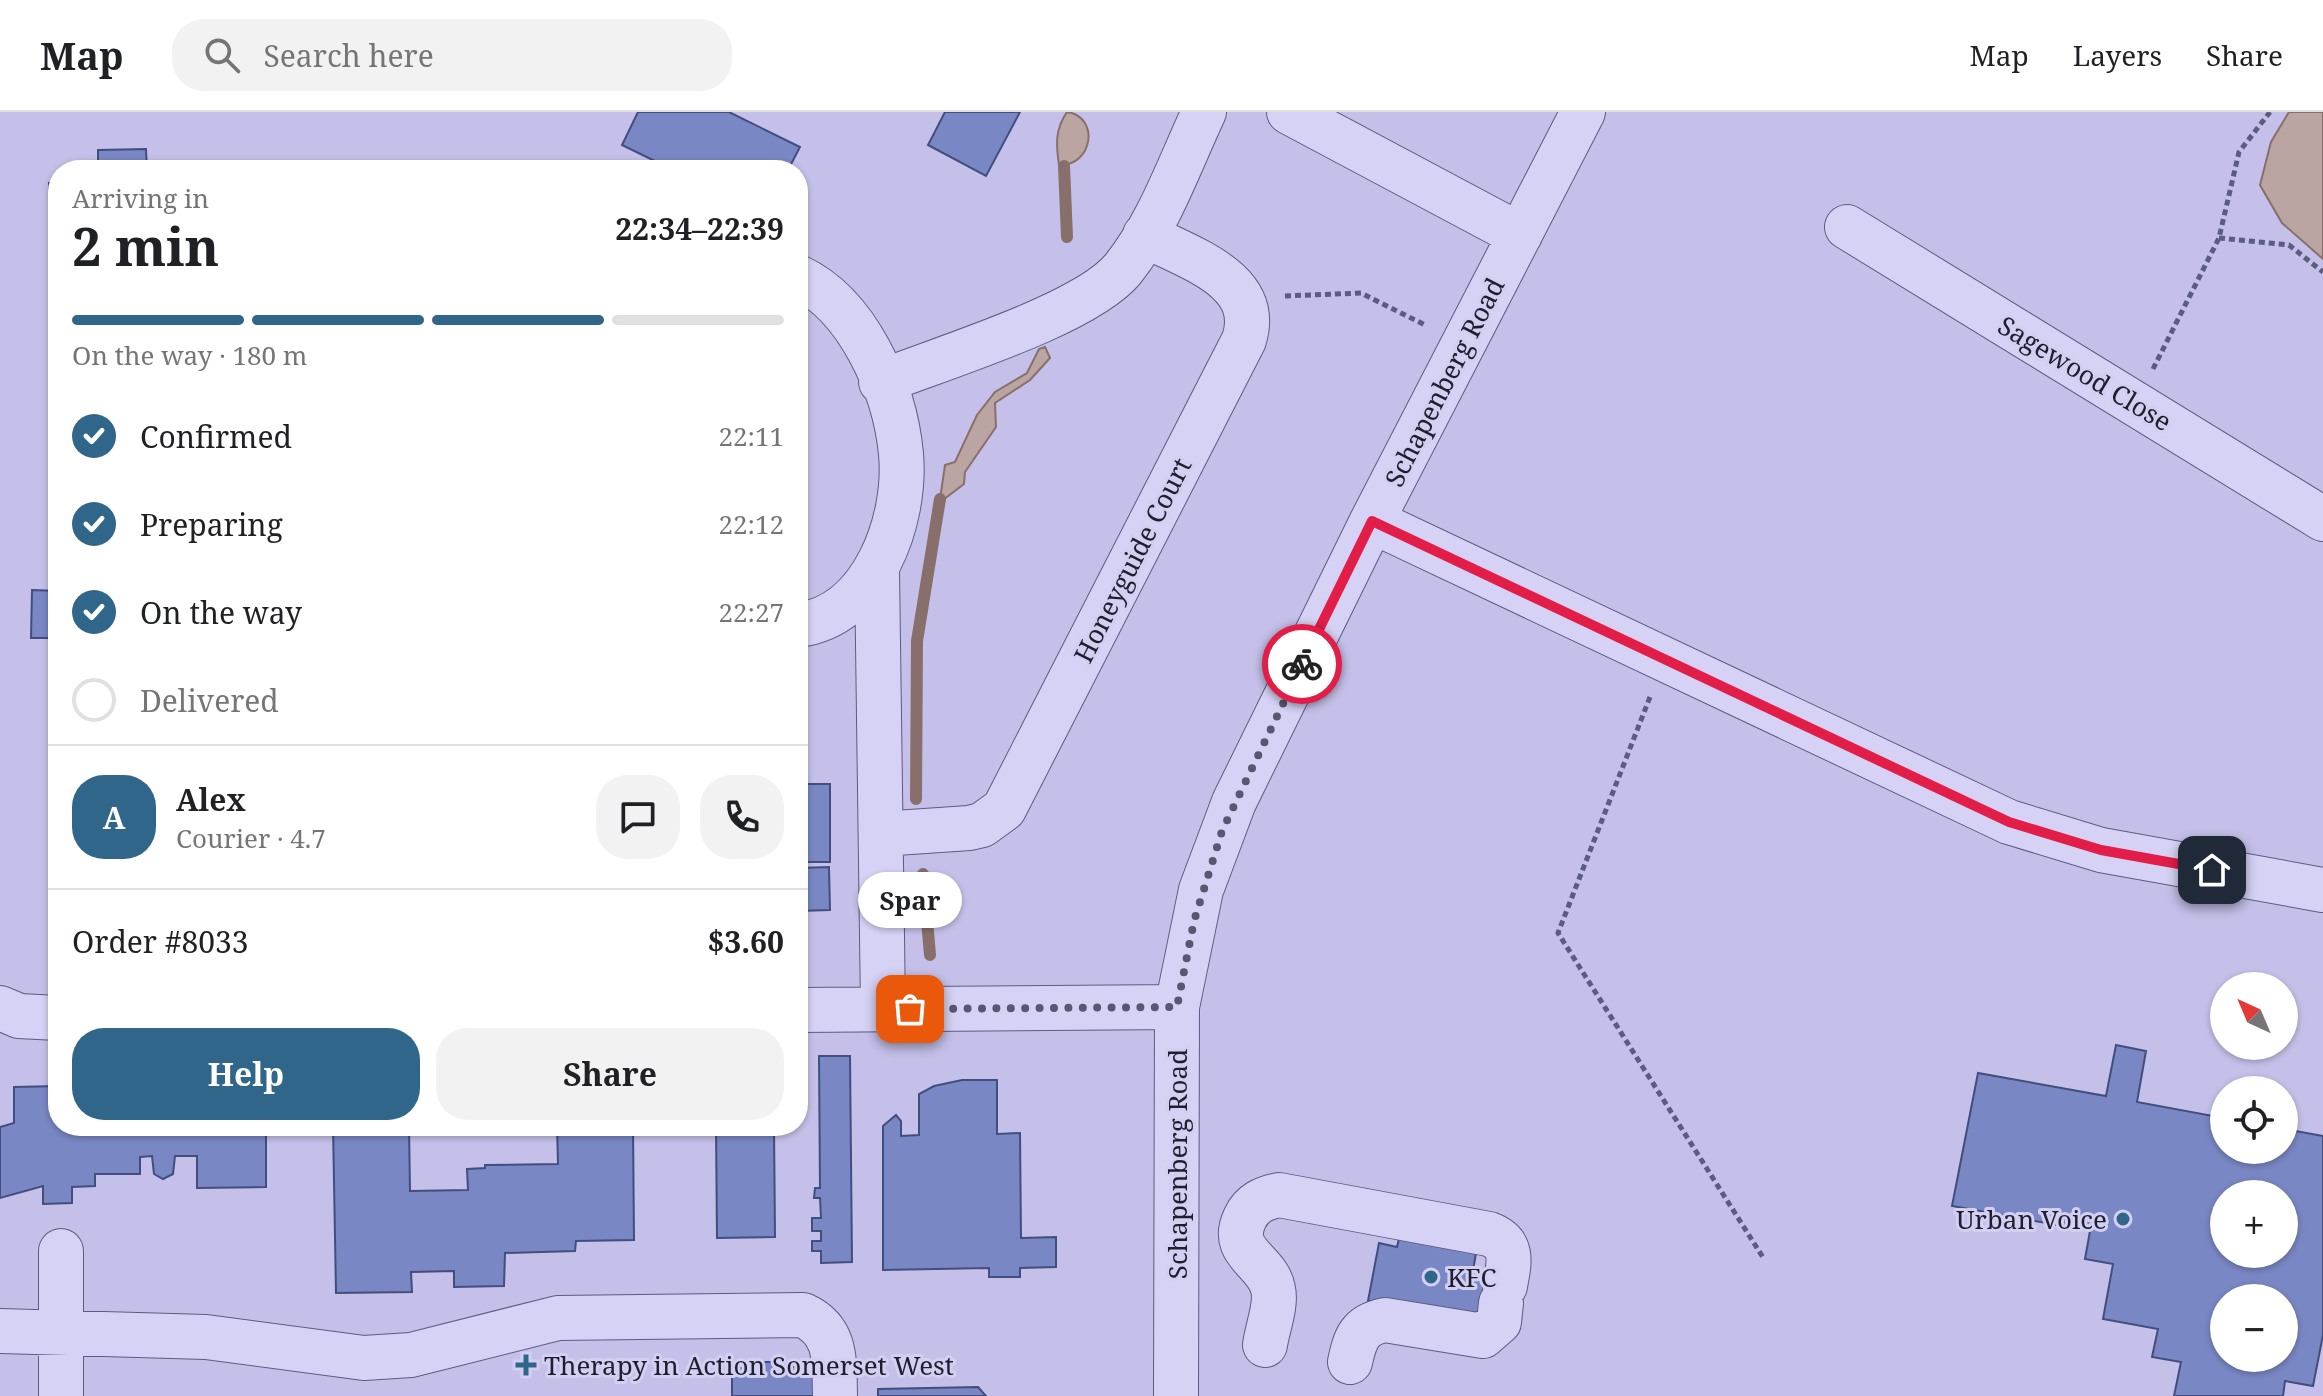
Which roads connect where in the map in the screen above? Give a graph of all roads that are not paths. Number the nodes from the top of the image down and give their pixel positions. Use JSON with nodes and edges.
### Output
{"nodes":[{"id":1,"x":1204,"y":112,"type":"edge"},
{"id":2,"x":1289,"y":112,"type":"edge"},
{"id":3,"x":1583,"y":112,"type":"edge"},
{"id":4,"x":1847,"y":227,"type":"dead end"},
{"id":5,"x":1145,"y":235,"type":"junction"},
{"id":6,"x":1520,"y":235,"type":"junction"},
{"id":7,"x":808,"y":283,"type":"edge"},
{"id":8,"x":881,"y":382,"type":"junction"},
{"id":9,"x":2323,"y":519,"type":"edge"},
{"id":10,"x":1372,"y":521,"type":"junction"},
{"id":11,"x":877,"y":570,"type":"junction"},
{"id":12,"x":808,"y":622,"type":"edge"},
{"id":13,"x":881,"y":834,"type":"junction"},
{"id":14,"x":2323,"y":890,"type":"edge"},
{"id":15,"x":1177,"y":1007,"type":"junction"},
{"id":16,"x":0,"y":1008,"type":"edge"},
{"id":17,"x":883,"y":1009,"type":"junction"},
{"id":18,"x":808,"y":1010,"type":"edge"},
{"id":19,"x":48,"y":1017,"type":"edge"},
{"id":20,"x":61,"y":1251,"type":"dead end"},
{"id":21,"x":0,"y":1331,"type":"edge"},
{"id":22,"x":61,"y":1334,"type":"junction"},
{"id":23,"x":1265,"y":1345,"type":"dead end"},
{"id":24,"x":1350,"y":1362,"type":"dead end"},
{"id":25,"x":61,"y":1396,"type":"edge"},
{"id":26,"x":835,"y":1396,"type":"edge"},
{"id":27,"x":1176,"y":1396,"type":"edge"}],
"edges":[{"from":1,"to":5,"type":"street"},
{"from":2,"to":6,"type":"street"},
{"from":3,"to":6,"type":"street","name":"Schapenberg Road"},
{"from":4,"to":9,"type":"street","name":"Sagewood Close"},
{"from":5,"to":8,"type":"street"},
{"from":5,"to":13,"type":"street","name":"Honeyguide Court"},
{"from":6,"to":10,"type":"street","name":"Schapenberg Road"},
{"from":7,"to":8,"type":"street"},
{"from":8,"to":11,"type":"street"},
{"from":10,"to":14,"type":"street"},
{"from":10,"to":15,"type":"street","name":"Schapenberg Road"},
{"from":11,"to":12,"type":"street"},
{"from":11,"to":13,"type":"street"},
{"from":13,"to":17,"type":"street"},
{"from":15,"to":17,"type":"street"},
{"from":15,"to":27,"type":"street","name":"Schapenberg Road"},
{"from":16,"to":19,"type":"street"},
{"from":17,"to":18,"type":"street"},
{"from":20,"to":22,"type":"street"},
{"from":21,"to":22,"type":"street"},
{"from":22,"to":25,"type":"street"},
{"from":22,"to":26,"type":"street"},
{"from":23,"to":24,"type":"street"}]}
